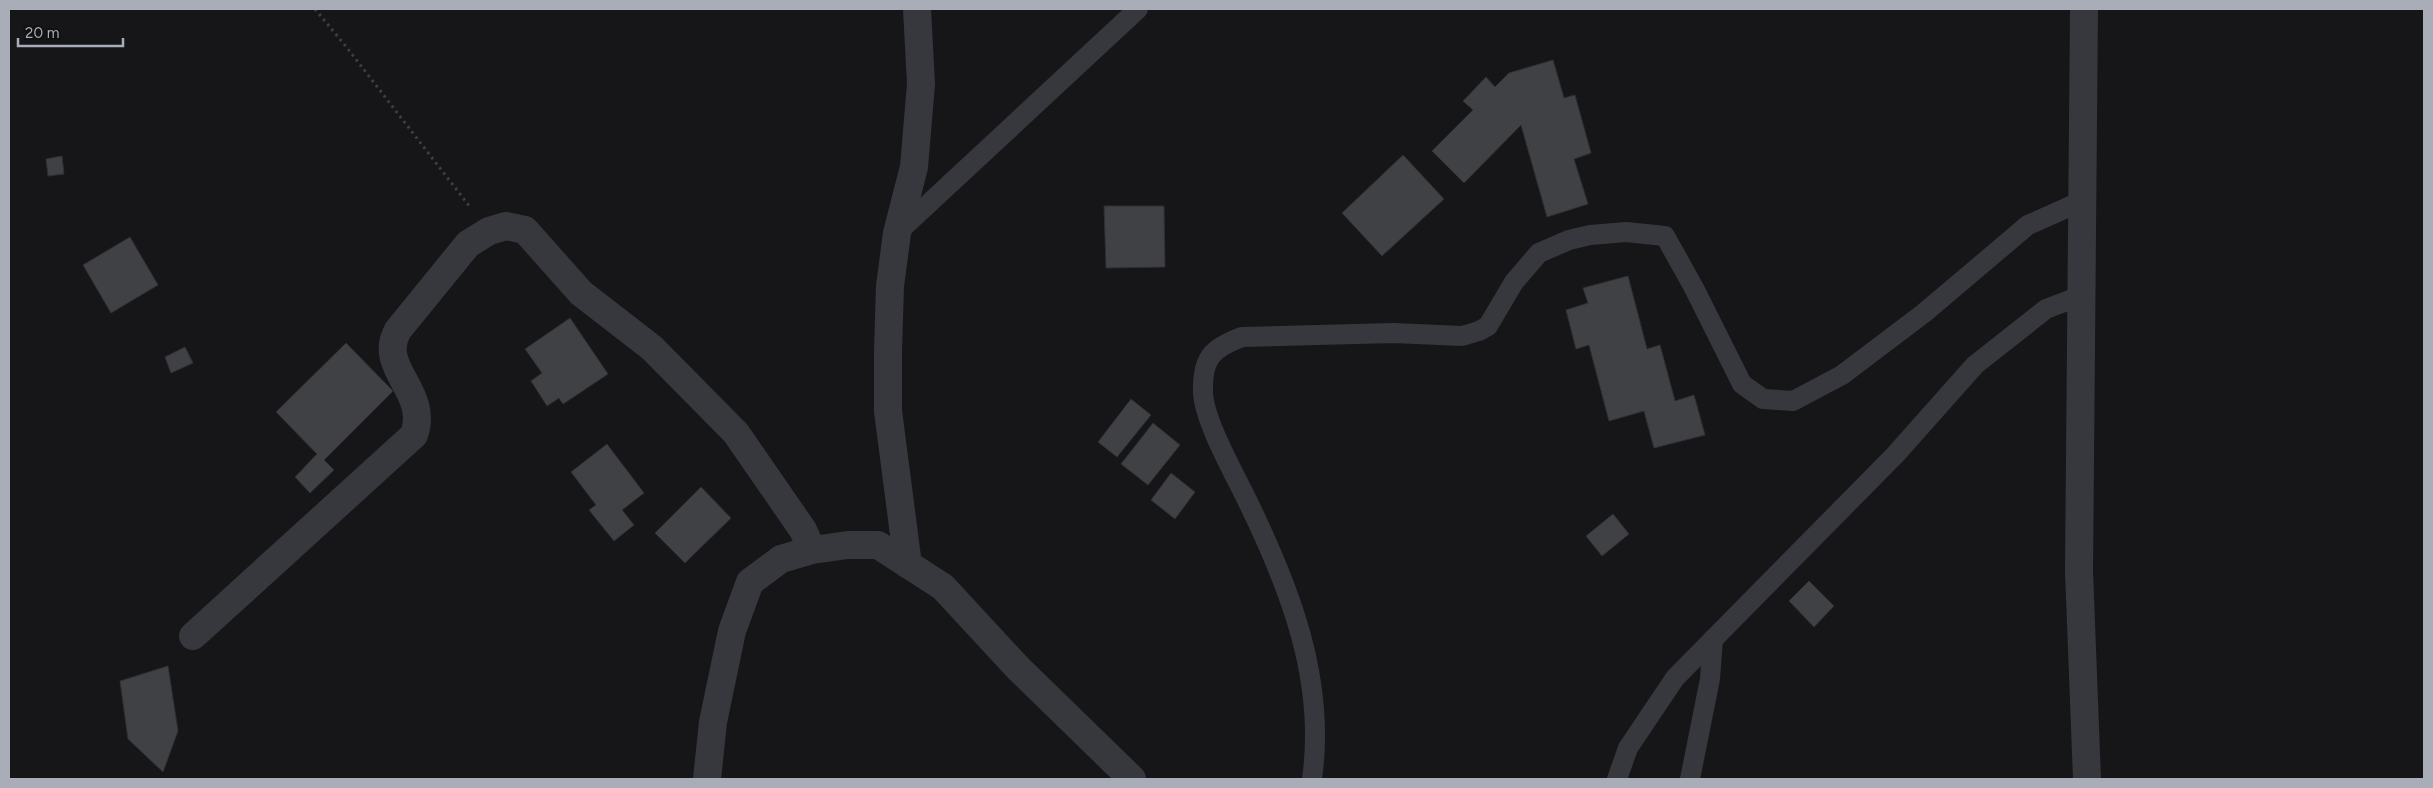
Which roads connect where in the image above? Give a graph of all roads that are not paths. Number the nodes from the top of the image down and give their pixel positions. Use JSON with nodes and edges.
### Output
{"nodes":[{"id":1,"x":917,"y":9,"type":"edge"},
{"id":2,"x":1138,"y":9,"type":"edge"},
{"id":3,"x":2084,"y":9,"type":"edge"},
{"id":4,"x":2082,"y":201,"type":"junction"},
{"id":5,"x":897,"y":233,"type":"junction"},
{"id":6,"x":2080,"y":296,"type":"junction"},
{"id":7,"x":812,"y":550,"type":"junction"},
{"id":8,"x":908,"y":565,"type":"junction"},
{"id":9,"x":193,"y":636,"type":"dead end"},
{"id":10,"x":1713,"y":639,"type":"junction"},
{"id":11,"x":707,"y":779,"type":"edge"},
{"id":12,"x":1132,"y":779,"type":"edge"},
{"id":13,"x":1312,"y":779,"type":"edge"},
{"id":14,"x":1617,"y":779,"type":"edge"},
{"id":15,"x":1690,"y":779,"type":"edge"},
{"id":16,"x":2087,"y":779,"type":"edge"}],
"edges":[{"from":1,"to":5,"type":"street"},
{"from":2,"to":5,"type":"lane"},
{"from":3,"to":4,"type":"street"},
{"from":4,"to":6,"type":"street"},
{"from":4,"to":13,"type":"lane"},
{"from":5,"to":8,"type":"street"},
{"from":6,"to":10,"type":"lane"},
{"from":6,"to":16,"type":"street"},
{"from":7,"to":8,"type":"street"},
{"from":7,"to":9,"type":"street"},
{"from":7,"to":11,"type":"street"},
{"from":8,"to":12,"type":"street"},
{"from":10,"to":14,"type":"lane"},
{"from":10,"to":15,"type":"lane"}]}
